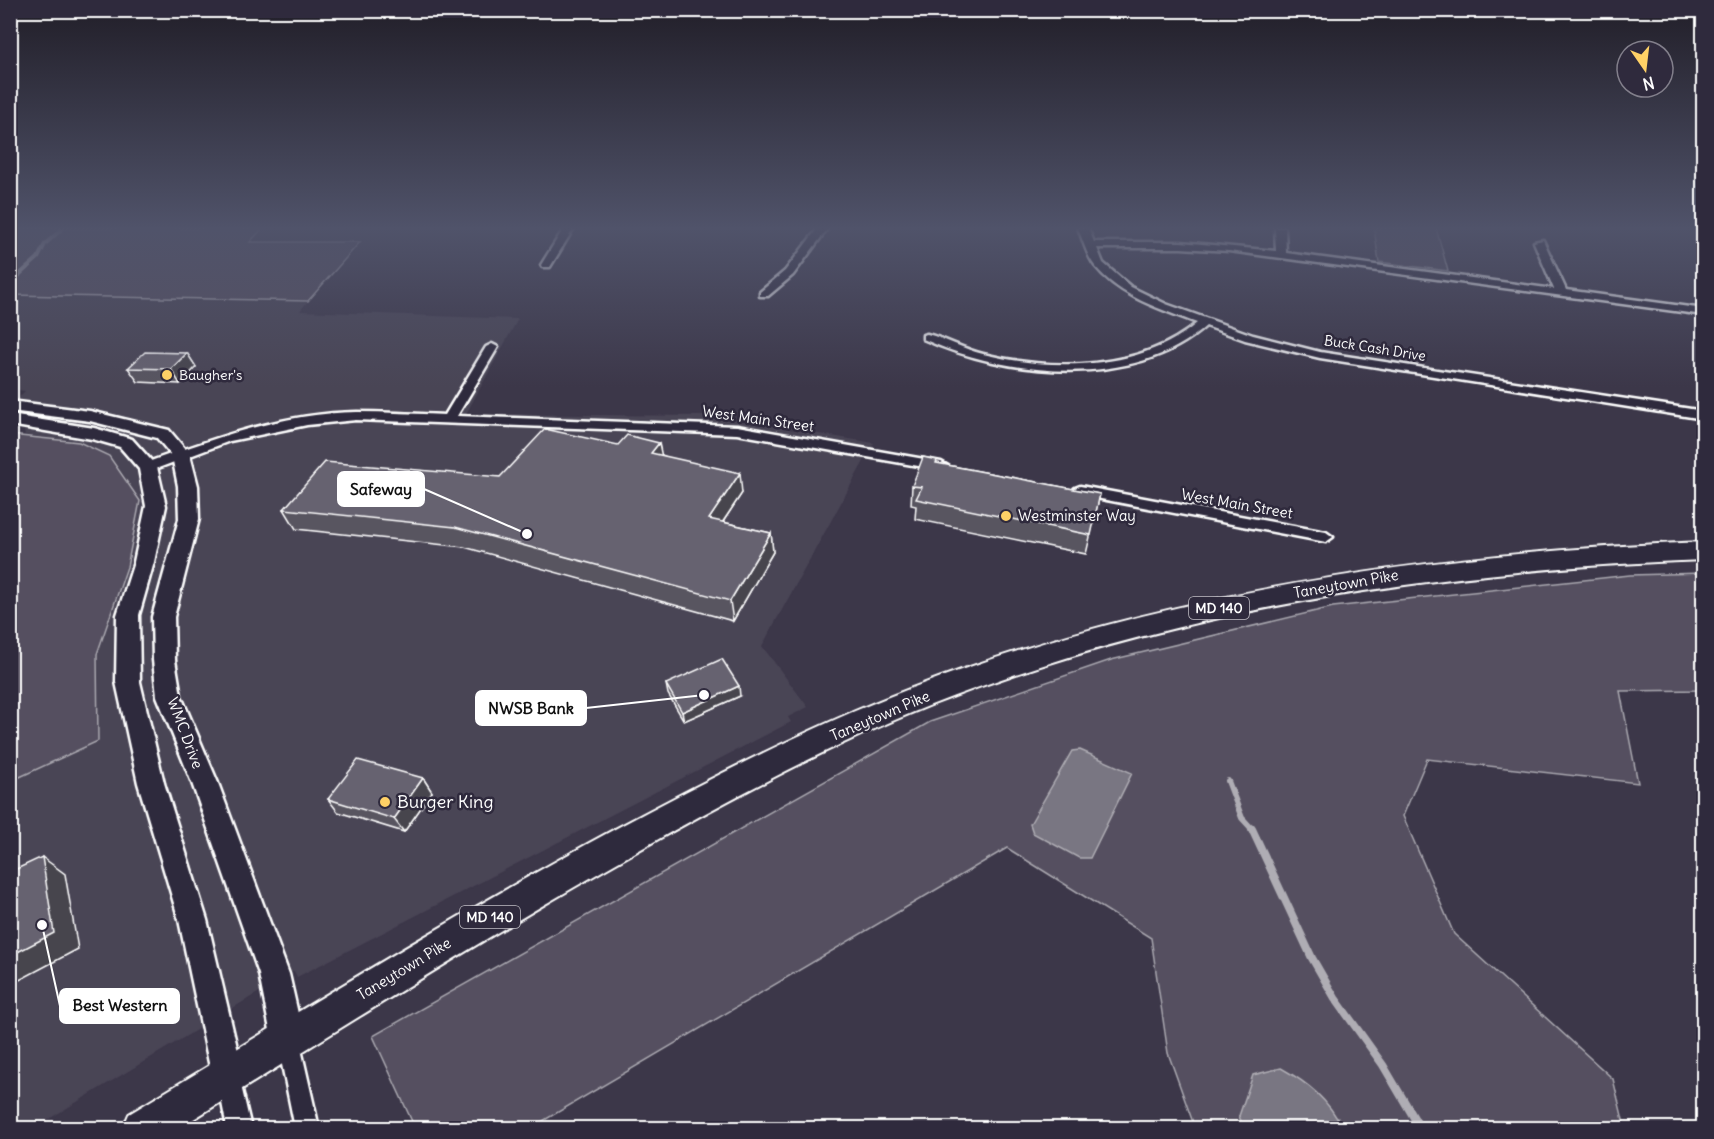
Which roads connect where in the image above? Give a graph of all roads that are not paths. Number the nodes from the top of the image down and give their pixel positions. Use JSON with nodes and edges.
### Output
{"nodes":[{"id":1,"x":779,"y":281,"type":"edge"},
{"id":2,"x":1118,"y":281,"type":"edge"},
{"id":3,"x":1481,"y":281,"type":"edge"},
{"id":4,"x":1556,"y":281,"type":"edge"},
{"id":5,"x":1561,"y":292,"type":"junction"},
{"id":6,"x":764,"y":294,"type":"dead end"},
{"id":7,"x":1704,"y":312,"type":"edge"},
{"id":8,"x":1204,"y":322,"type":"junction"},
{"id":9,"x":927,"y":337,"type":"dead end"},
{"id":10,"x":492,"y":347,"type":"dead end"},
{"id":11,"x":10,"y":406,"type":"edge"},
{"id":12,"x":1704,"y":416,"type":"edge"},
{"id":13,"x":449,"y":419,"type":"junction"},
{"id":14,"x":10,"y":420,"type":"edge"},
{"id":15,"x":181,"y":455,"type":"junction"},
{"id":16,"x":148,"y":467,"type":"junction"},
{"id":17,"x":952,"y":468,"type":"edge"},
{"id":18,"x":1066,"y":489,"type":"edge"},
{"id":19,"x":1326,"y":537,"type":"dead end"},
{"id":20,"x":1704,"y":551,"type":"edge"},
{"id":21,"x":288,"y":1040,"type":"junction"},
{"id":22,"x":228,"y":1077,"type":"junction"},
{"id":23,"x":143,"y":1128,"type":"edge"},
{"id":24,"x":239,"y":1128,"type":"edge"},
{"id":25,"x":307,"y":1128,"type":"edge"}],
"edges":[{"from":1,"to":6,"type":"street"},
{"from":2,"to":8,"type":"street","name":"Buck Cash Drive"},
{"from":3,"to":5,"type":"street"},
{"from":4,"to":5,"type":"street"},
{"from":5,"to":7,"type":"street"},
{"from":8,"to":9,"type":"street"},
{"from":8,"to":12,"type":"street","name":"Buck Cash Drive"},
{"from":10,"to":13,"type":"street"},
{"from":11,"to":15,"type":"main road"},
{"from":13,"to":15,"type":"street","name":"West Main Street"},
{"from":13,"to":17,"type":"street","name":"West Main Street"},
{"from":14,"to":16,"type":"main road"},
{"from":15,"to":16,"type":"street","name":"West Main Street"},
{"from":15,"to":21,"type":"main road","name":"WMC Drive"},
{"from":16,"to":22,"type":"main road"},
{"from":18,"to":19,"type":"street","name":"West Main Street"},
{"from":20,"to":21,"type":"highway","name":"Taneytown Pike","number":"MD 140"},
{"from":21,"to":22,"type":"highway","name":"Taneytown Pike","number":"MD 140"},
{"from":21,"to":25,"type":"street"},
{"from":22,"to":23,"type":"highway","name":"Taneytown Pike","number":"MD 140"},
{"from":22,"to":24,"type":"street"}]}
